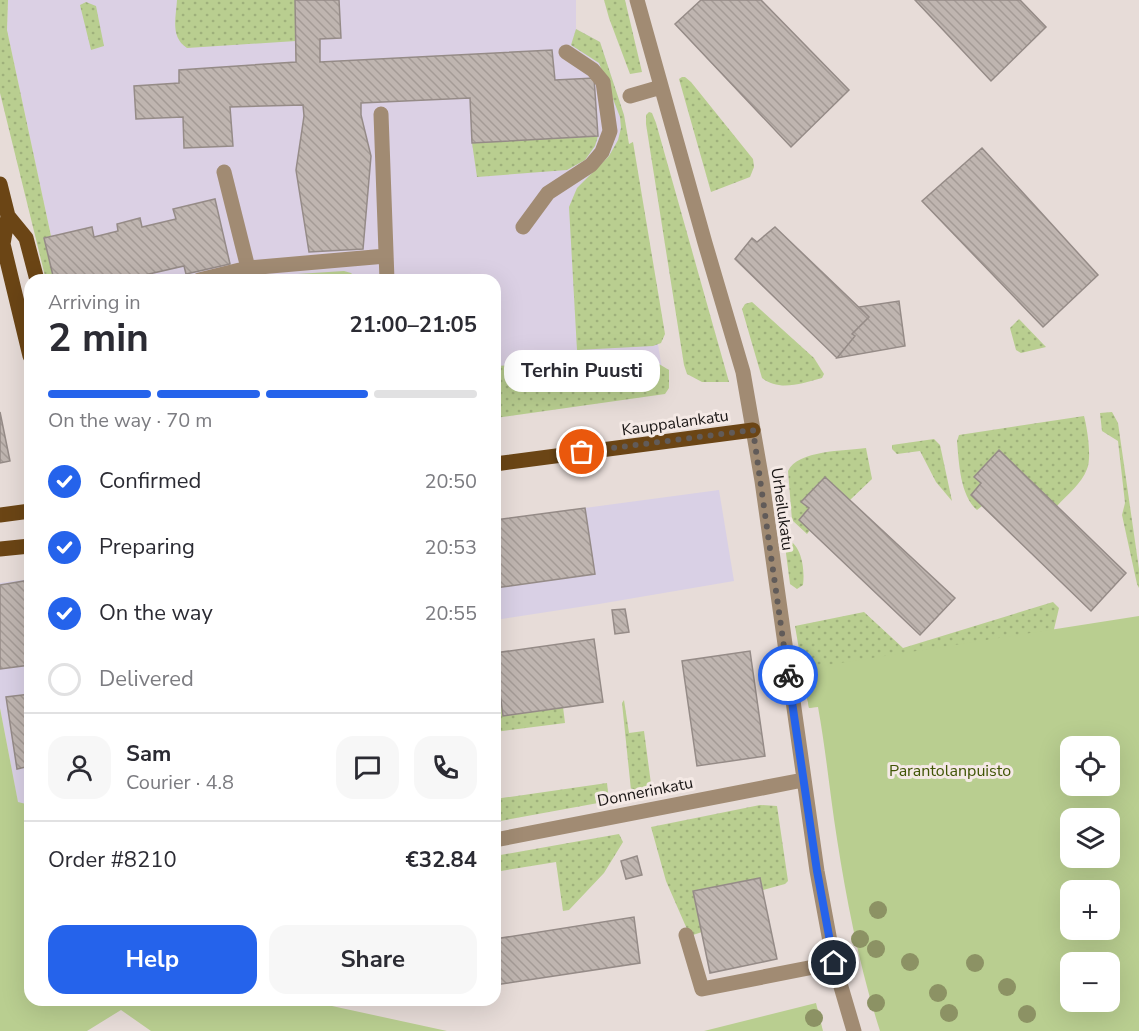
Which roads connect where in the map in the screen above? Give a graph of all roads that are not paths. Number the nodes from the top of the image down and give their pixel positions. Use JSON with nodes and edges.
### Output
{"nodes":[{"id":1,"x":638,"y":0,"type":"edge"},
{"id":2,"x":566,"y":52,"type":"dead end"},
{"id":3,"x":661,"y":87,"type":"junction"},
{"id":4,"x":630,"y":96,"type":"dead end"},
{"id":5,"x":381,"y":114,"type":"dead end"},
{"id":6,"x":224,"y":172,"type":"dead end"},
{"id":7,"x":0,"y":184,"type":"edge"},
{"id":8,"x":8,"y":216,"type":"junction"},
{"id":9,"x":522,"y":227,"type":"dead end"},
{"id":10,"x":386,"y":256,"type":"junction"},
{"id":11,"x":248,"y":268,"type":"junction"},
{"id":12,"x":35,"y":274,"type":"edge"},
{"id":13,"x":224,"y":274,"type":"edge"},
{"id":14,"x":387,"y":274,"type":"edge"},
{"id":15,"x":24,"y":331,"type":"edge"},
{"id":16,"x":753,"y":430,"type":"junction"},
{"id":17,"x":501,"y":463,"type":"edge"},
{"id":18,"x":24,"y":512,"type":"edge"},
{"id":19,"x":0,"y":515,"type":"edge"},
{"id":20,"x":24,"y":547,"type":"edge"},
{"id":21,"x":0,"y":549,"type":"edge"},
{"id":22,"x":803,"y":780,"type":"junction"},
{"id":23,"x":501,"y":839,"type":"edge"},
{"id":24,"x":686,"y":935,"type":"dead end"},
{"id":25,"x":834,"y":963,"type":"junction"},
{"id":26,"x":854,"y":1031,"type":"edge"}],
"edges":[{"from":1,"to":3,"type":"street","name":"Urheilukatu"},
{"from":2,"to":9,"type":"street"},
{"from":3,"to":4,"type":"street"},
{"from":3,"to":16,"type":"street","name":"Urheilukatu"},
{"from":5,"to":10,"type":"street"},
{"from":6,"to":11,"type":"street"},
{"from":7,"to":8,"type":"main road"},
{"from":8,"to":12,"type":"main road"},
{"from":8,"to":15,"type":"main road"},
{"from":10,"to":11,"type":"street"},
{"from":10,"to":14,"type":"street"},
{"from":11,"to":13,"type":"street"},
{"from":16,"to":17,"type":"main road","name":"Kauppalankatu"},
{"from":16,"to":22,"type":"street","name":"Urheilukatu"},
{"from":18,"to":19,"type":"main road"},
{"from":20,"to":21,"type":"main road"},
{"from":22,"to":23,"type":"street","name":"Donnerinkatu"},
{"from":22,"to":25,"type":"street","name":"Urheilukatu"},
{"from":24,"to":25,"type":"street"},
{"from":25,"to":26,"type":"street","name":"Urheilukatu"}]}
